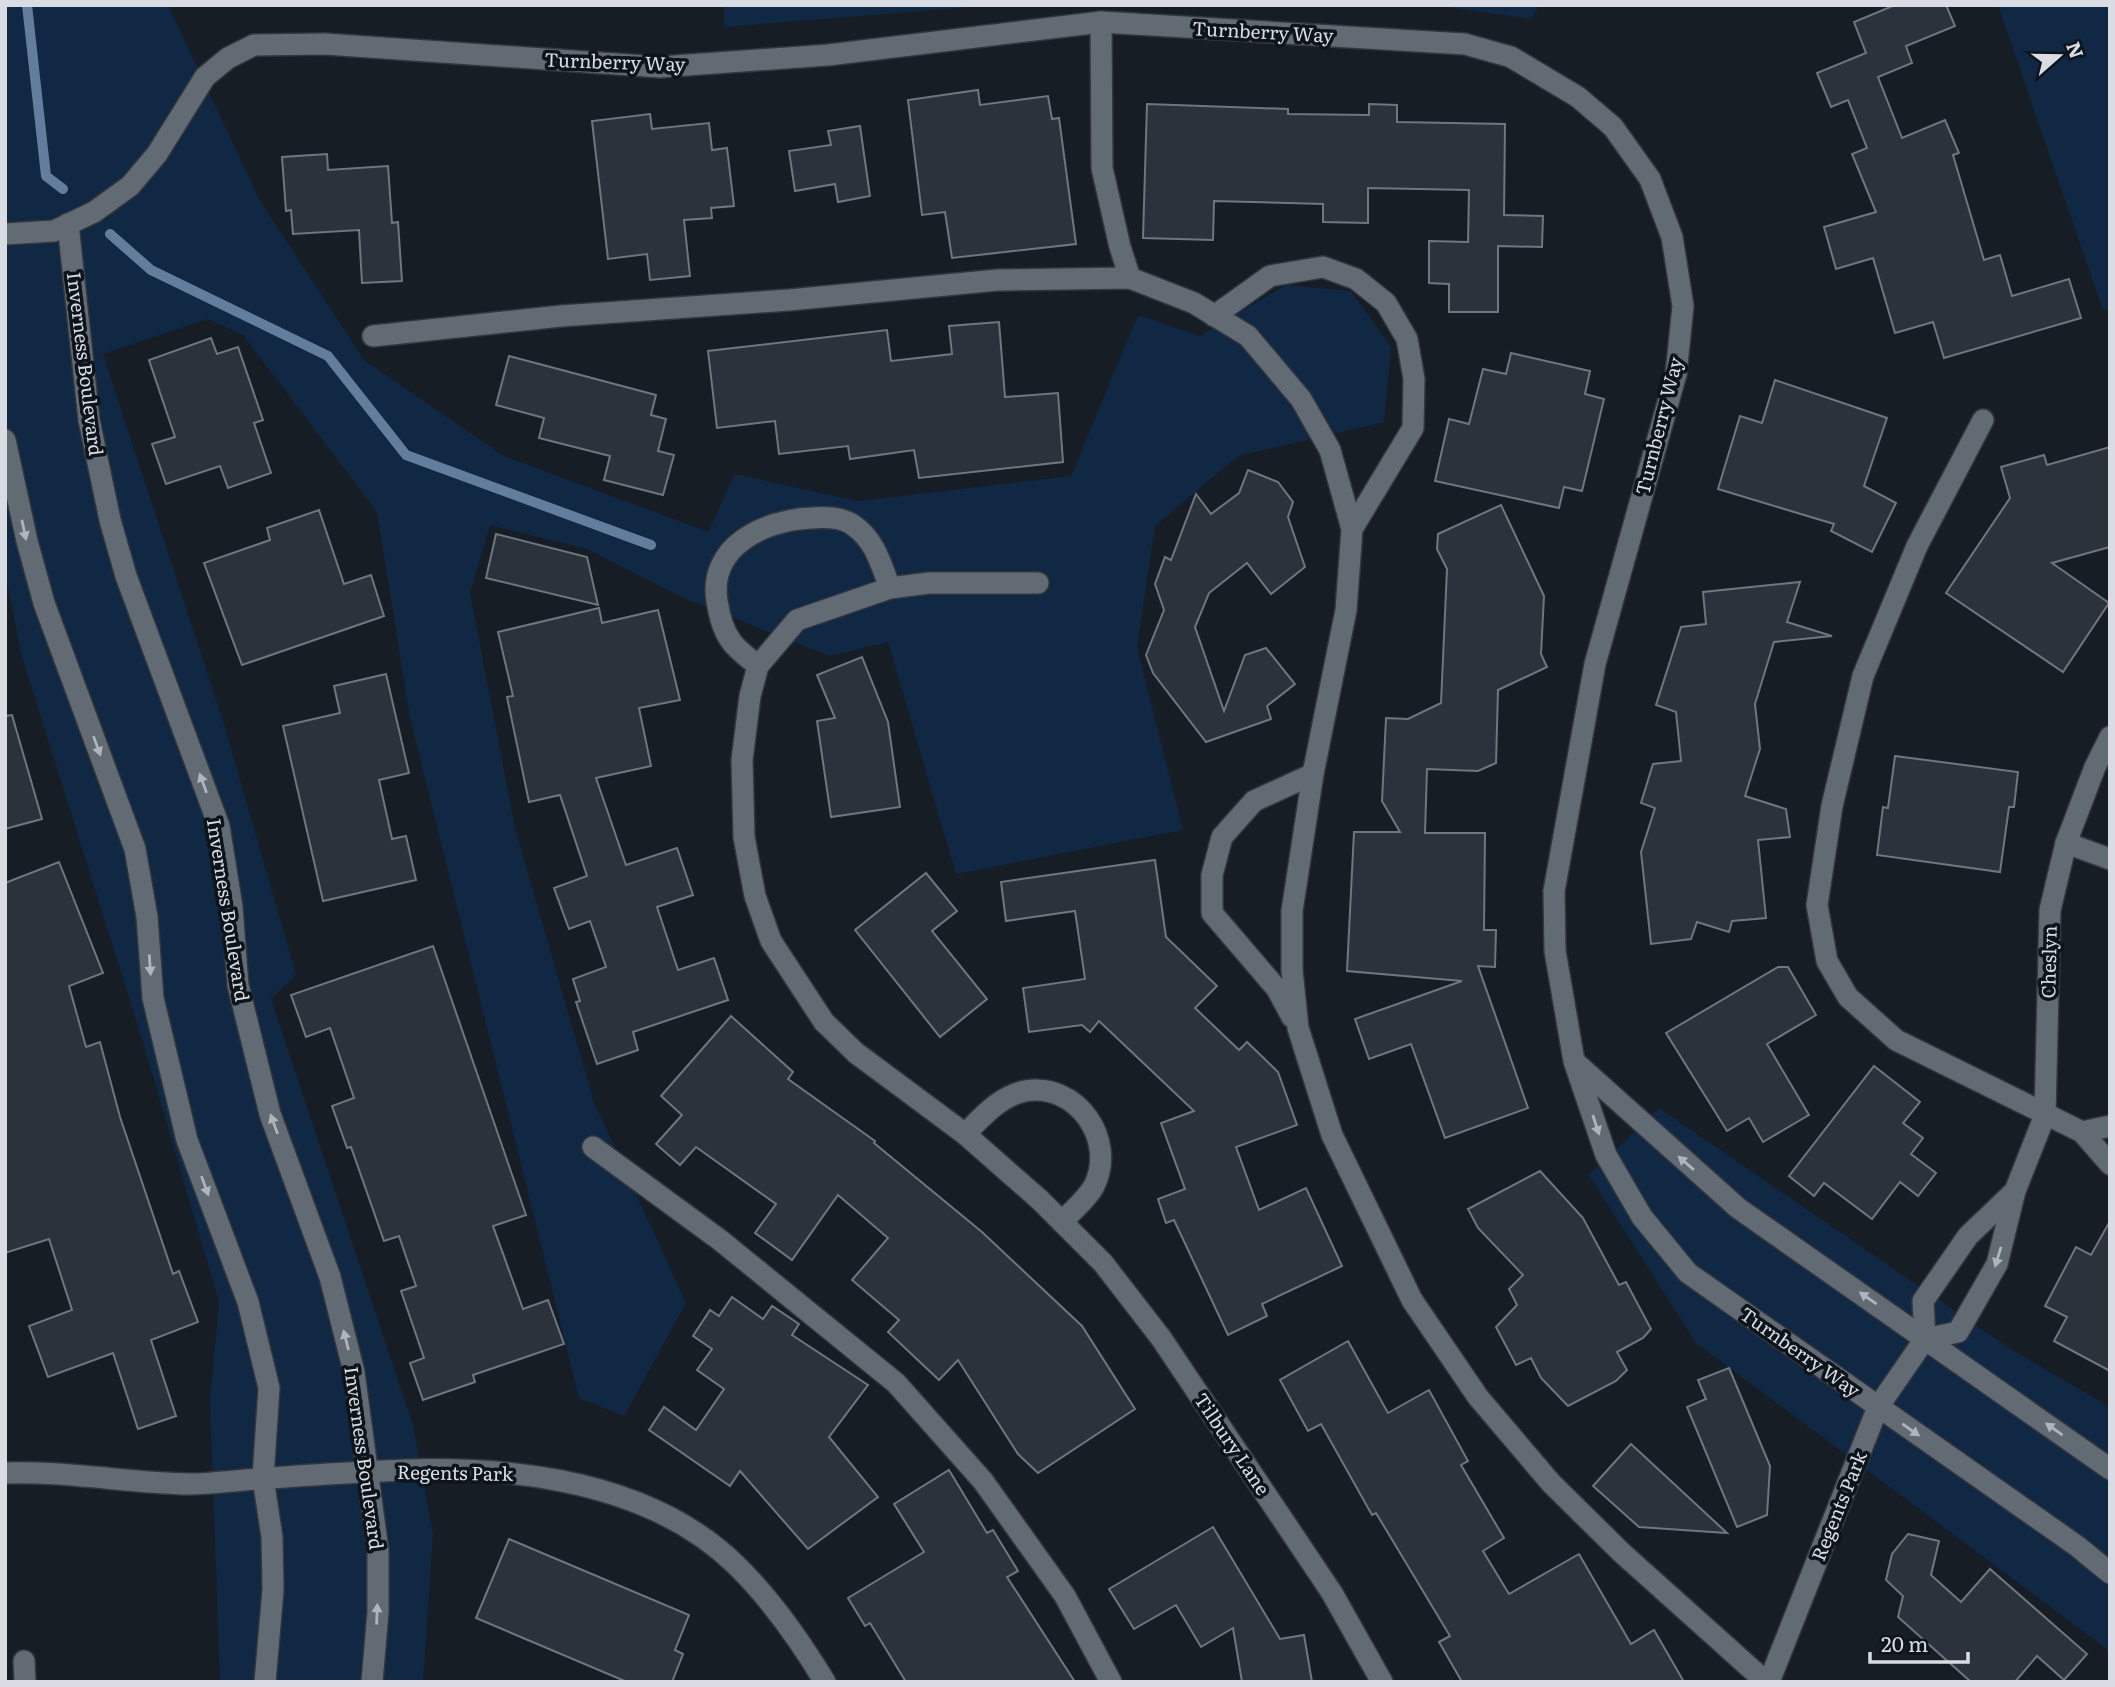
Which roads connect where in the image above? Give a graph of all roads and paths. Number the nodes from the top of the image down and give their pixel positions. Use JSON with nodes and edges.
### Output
{"nodes":[{"id":1,"x":1101,"y":22,"type":"junction"},
{"id":2,"x":68,"y":224,"type":"junction"},
{"id":3,"x":5,"y":234,"type":"edge"},
{"id":4,"x":1130,"y":278,"type":"junction"},
{"id":5,"x":1214,"y":316,"type":"junction"},
{"id":6,"x":373,"y":336,"type":"dead end"},
{"id":7,"x":1983,"y":420,"type":"dead end"},
{"id":8,"x":5,"y":440,"type":"edge"},
{"id":9,"x":1352,"y":528,"type":"junction"},
{"id":10,"x":1038,"y":583,"type":"dead end"},
{"id":11,"x":890,"y":588,"type":"junction"},
{"id":12,"x":758,"y":666,"type":"junction"},
{"id":13,"x":2110,"y":737,"type":"edge"},
{"id":14,"x":1313,"y":774,"type":"junction"},
{"id":15,"x":2066,"y":843,"type":"junction"},
{"id":16,"x":2110,"y":859,"type":"edge"},
{"id":17,"x":1298,"y":1028,"type":"junction"},
{"id":18,"x":1574,"y":1061,"type":"junction"},
{"id":19,"x":2045,"y":1115,"type":"junction"},
{"id":20,"x":2110,"y":1126,"type":"edge"},
{"id":21,"x":2082,"y":1132,"type":"junction"},
{"id":22,"x":965,"y":1134,"type":"junction"},
{"id":23,"x":593,"y":1146,"type":"dead end"},
{"id":24,"x":2110,"y":1164,"type":"edge"},
{"id":25,"x":2015,"y":1191,"type":"junction"},
{"id":26,"x":1062,"y":1222,"type":"junction"},
{"id":27,"x":1925,"y":1339,"type":"junction"},
{"id":28,"x":1878,"y":1407,"type":"junction"},
{"id":29,"x":5,"y":1467,"type":"edge"},
{"id":30,"x":2110,"y":1469,"type":"edge"},
{"id":31,"x":367,"y":1472,"type":"junction"},
{"id":32,"x":6,"y":1473,"type":"edge"},
{"id":33,"x":263,"y":1478,"type":"junction"},
{"id":34,"x":2110,"y":1573,"type":"edge"},
{"id":35,"x":265,"y":1682,"type":"edge"},
{"id":36,"x":372,"y":1682,"type":"edge"},
{"id":37,"x":825,"y":1682,"type":"edge"},
{"id":38,"x":1111,"y":1682,"type":"edge"},
{"id":39,"x":1382,"y":1682,"type":"edge"},
{"id":40,"x":1768,"y":1682,"type":"edge"}],
"edges":[{"from":1,"to":2,"type":"street","name":"Turnberry Way"},
{"from":1,"to":4,"type":"street"},
{"from":1,"to":18,"type":"street","name":"Turnberry Way"},
{"from":2,"to":3,"type":"street","name":"Turnberry Way"},
{"from":31,"to":2,"type":"street","name":"Inverness Boulevard","one_way":true},
{"from":4,"to":5,"type":"street"},
{"from":4,"to":6,"type":"street"},
{"from":5,"to":9,"type":"street"},
{"from":5,"to":9,"type":"street"},
{"from":7,"to":19,"type":"street"},
{"from":8,"to":33,"type":"street","one_way":true},
{"from":9,"to":14,"type":"street"},
{"from":10,"to":11,"type":"street"},
{"from":11,"to":12,"type":"street"},
{"from":11,"to":12,"type":"street"},
{"from":12,"to":22,"type":"street","name":"Tilbury Lane"},
{"from":13,"to":15,"type":"street","name":"Cheslyn"},
{"from":14,"to":17,"type":"street"},
{"from":14,"to":17,"type":"street"},
{"from":15,"to":16,"type":"street"},
{"from":15,"to":19,"type":"street","name":"Cheslyn"},
{"from":17,"to":40,"type":"street"},
{"from":27,"to":18,"type":"street","one_way":true},
{"from":18,"to":28,"type":"street","name":"Turnberry Way","one_way":true},
{"from":19,"to":21,"type":"street"},
{"from":19,"to":25,"type":"street","name":"Cheslyn"},
{"from":20,"to":21,"type":"street"},
{"from":21,"to":24,"type":"street"},
{"from":22,"to":26,"type":"street","name":"Tilbury Lane"},
{"from":22,"to":26,"type":"street"},
{"from":23,"to":38,"type":"street"},
{"from":25,"to":27,"type":"street","name":"Cheslyn"},
{"from":25,"to":27,"type":"street","name":"Cheslyn","one_way":true},
{"from":26,"to":39,"type":"street","name":"Tilbury Lane"},
{"from":27,"to":28,"type":"street","name":"Regents Park"},
{"from":30,"to":27,"type":"street","one_way":true},
{"from":28,"to":34,"type":"street","name":"Turnberry Way","one_way":true},
{"from":28,"to":40,"type":"street","name":"Regents Park"},
{"from":29,"to":32,"type":"street"},
{"from":31,"to":33,"type":"street","name":"Regents Park"},
{"from":36,"to":31,"type":"street","name":"Inverness Boulevard","one_way":true},
{"from":31,"to":37,"type":"street","name":"Regents Park"},
{"from":32,"to":33,"type":"street","name":"Regents Park"},
{"from":33,"to":35,"type":"street"}]}
